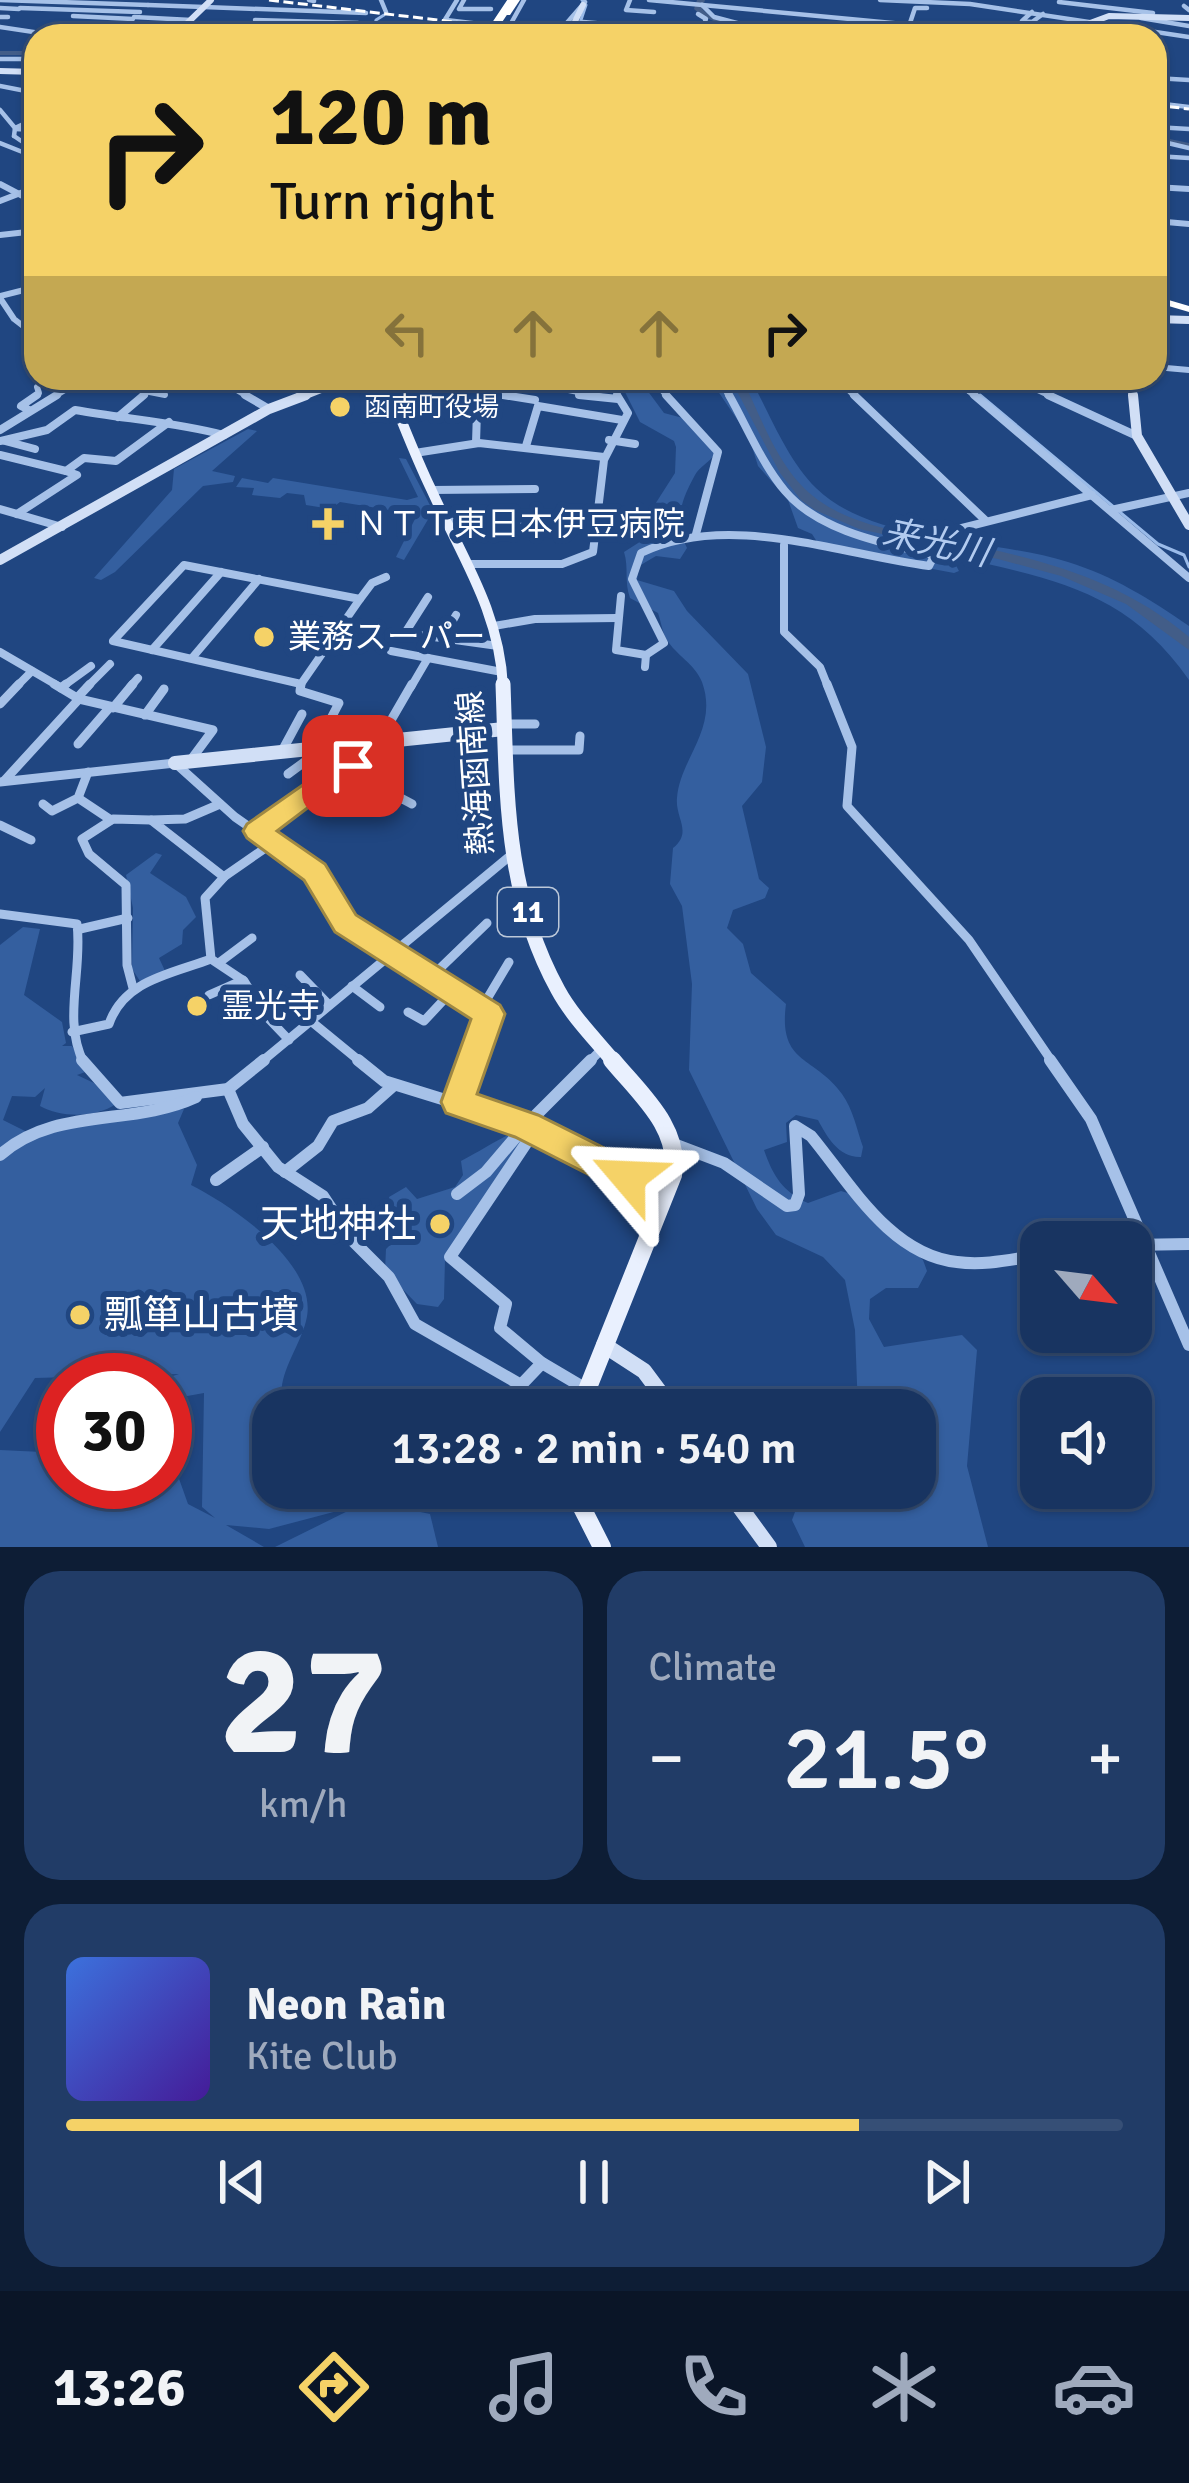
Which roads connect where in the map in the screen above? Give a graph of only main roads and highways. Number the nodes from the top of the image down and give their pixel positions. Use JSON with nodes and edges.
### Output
{"nodes":[{"id":1,"x":211,"y":0,"type":"edge"},
{"id":2,"x":512,"y":0,"type":"edge"},
{"id":3,"x":1188,"y":15,"type":"edge"},
{"id":4,"x":186,"y":24,"type":"edge"},
{"id":5,"x":488,"y":24,"type":"edge"},
{"id":6,"x":490,"y":24,"type":"edge"},
{"id":7,"x":494,"y":24,"type":"edge"},
{"id":8,"x":1084,"y":24,"type":"edge"},
{"id":9,"x":315,"y":390,"type":"edge"},
{"id":10,"x":389,"y":390,"type":"edge"},
{"id":11,"x":1133,"y":390,"type":"edge"},
{"id":12,"x":1189,"y":525,"type":"edge"},
{"id":13,"x":0,"y":560,"type":"edge"},
{"id":14,"x":504,"y":726,"type":"junction"},
{"id":15,"x":175,"y":763,"type":"road end"},
{"id":16,"x":604,"y":1345,"type":"junction"},
{"id":17,"x":586,"y":1389,"type":"edge"},
{"id":18,"x":657,"y":1389,"type":"edge"},
{"id":19,"x":583,"y":1509,"type":"edge"},
{"id":20,"x":742,"y":1509,"type":"edge"},
{"id":21,"x":602,"y":1547,"type":"edge"},
{"id":22,"x":770,"y":1547,"type":"edge"}],
"edges":[{"from":1,"to":4,"type":"main road"},
{"from":2,"to":5,"type":"highway","bridge":true},
{"from":2,"to":6,"type":"highway","bridge":true},
{"from":2,"to":7,"type":"highway","bridge":true},
{"from":3,"to":8,"type":"main road"},
{"from":9,"to":13,"type":"main road"},
{"from":10,"to":14,"type":"main road","name":"熱海函南線","number":"11"},
{"from":11,"to":12,"type":"main road"},
{"from":14,"to":15,"type":"main road"},
{"from":14,"to":16,"type":"main road","name":"熱海函南線","number":"11"},
{"from":16,"to":17,"type":"main road"},
{"from":16,"to":18,"type":"main road"},
{"from":19,"to":21,"type":"main road"},
{"from":20,"to":22,"type":"main road"}]}
